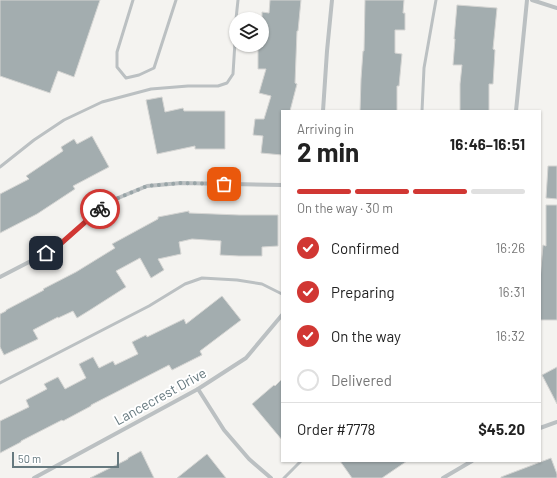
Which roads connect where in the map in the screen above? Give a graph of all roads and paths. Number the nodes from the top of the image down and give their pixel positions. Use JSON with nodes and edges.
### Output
{"nodes":[{"id":1,"x":133,"y":0,"type":"edge"},
{"id":2,"x":176,"y":0,"type":"edge"},
{"id":3,"x":238,"y":0,"type":"edge"},
{"id":4,"x":332,"y":0,"type":"edge"},
{"id":5,"x":436,"y":0,"type":"edge"},
{"id":6,"x":527,"y":0,"type":"edge"},
{"id":7,"x":532,"y":0,"type":"edge"},
{"id":8,"x":557,"y":8,"type":"edge"},
{"id":9,"x":237,"y":12,"type":"edge"},
{"id":10,"x":234,"y":52,"type":"edge"},
{"id":11,"x":323,"y":110,"type":"edge"},
{"id":12,"x":422,"y":110,"type":"edge"},
{"id":13,"x":516,"y":110,"type":"edge"},
{"id":14,"x":0,"y":167,"type":"edge"},
{"id":15,"x":281,"y":185,"type":"edge"},
{"id":16,"x":0,"y":277,"type":"edge"},
{"id":17,"x":281,"y":294,"type":"edge"},
{"id":18,"x":281,"y":316,"type":"edge"},
{"id":19,"x":0,"y":383,"type":"edge"},
{"id":20,"x":198,"y":389,"type":"junction"},
{"id":21,"x":557,"y":422,"type":"edge"},
{"id":22,"x":541,"y":428,"type":"edge"},
{"id":23,"x":300,"y":462,"type":"edge"},
{"id":24,"x":470,"y":462,"type":"edge"},
{"id":25,"x":34,"y":478,"type":"edge"},
{"id":26,"x":271,"y":478,"type":"edge"},
{"id":27,"x":284,"y":478,"type":"edge"},
{"id":28,"x":443,"y":478,"type":"edge"}],
"edges":[{"from":1,"to":2,"type":"lane"},
{"from":3,"to":9,"type":"lane"},
{"from":4,"to":11,"type":"street"},
{"from":5,"to":12,"type":"lane"},
{"from":6,"to":13,"type":"street"},
{"from":7,"to":8,"type":"street"},
{"from":10,"to":14,"type":"lane"},
{"from":15,"to":16,"type":"street"},
{"from":17,"to":19,"type":"lane"},
{"from":18,"to":20,"type":"street","name":"Lancecrest Drive"},
{"from":20,"to":25,"type":"street","name":"Lancecrest Drive"},
{"from":20,"to":26,"type":"street"},
{"from":21,"to":22,"type":"street"},
{"from":23,"to":27,"type":"lane"},
{"from":24,"to":28,"type":"street"}]}
